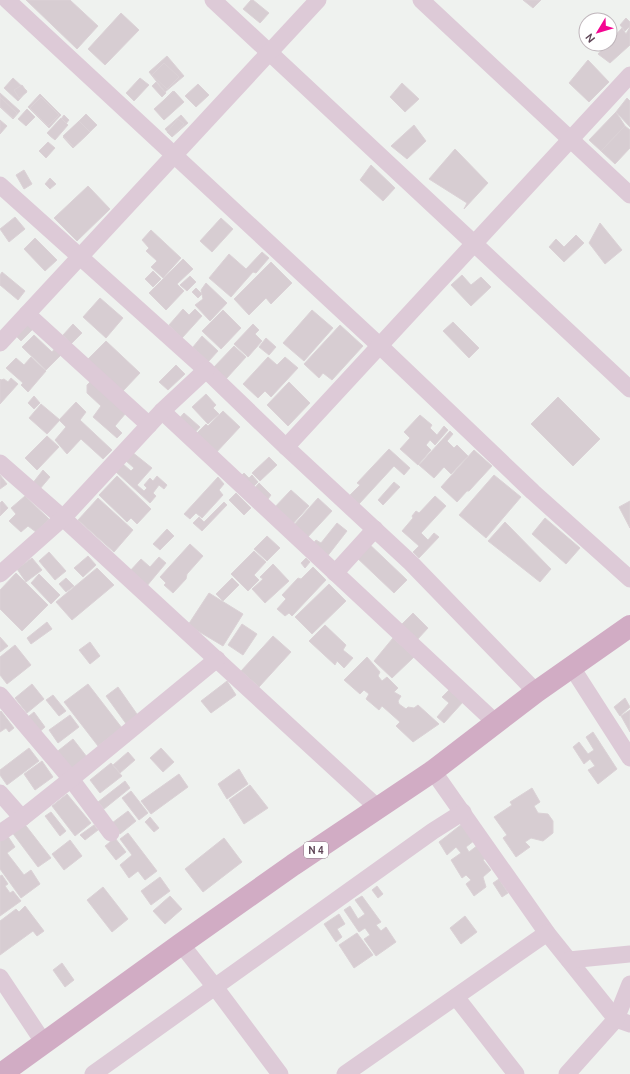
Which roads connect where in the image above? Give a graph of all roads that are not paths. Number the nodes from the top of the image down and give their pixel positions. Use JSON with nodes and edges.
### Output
{"nodes":[{"id":1,"x":7,"y":0,"type":"edge"},
{"id":2,"x":213,"y":0,"type":"edge"},
{"id":3,"x":318,"y":0,"type":"edge"},
{"id":4,"x":421,"y":0,"type":"edge"},
{"id":5,"x":269,"y":52,"type":"junction"},
{"id":6,"x":630,"y":75,"type":"edge"},
{"id":7,"x":571,"y":139,"type":"junction"},
{"id":8,"x":174,"y":155,"type":"junction"},
{"id":9,"x":0,"y":185,"type":"edge"},
{"id":10,"x":630,"y":195,"type":"edge"},
{"id":11,"x":474,"y":243,"type":"junction"},
{"id":12,"x":79,"y":257,"type":"junction"},
{"id":13,"x":27,"y":314,"type":"junction"},
{"id":14,"x":0,"y":343,"type":"edge"},
{"id":15,"x":380,"y":346,"type":"junction"},
{"id":16,"x":206,"y":370,"type":"junction"},
{"id":17,"x":630,"y":389,"type":"edge"},
{"id":18,"x":162,"y":411,"type":"junction"},
{"id":19,"x":149,"y":425,"type":"junction"},
{"id":20,"x":286,"y":447,"type":"junction"},
{"id":21,"x":0,"y":463,"type":"edge"},
{"id":22,"x":64,"y":518,"type":"junction"},
{"id":23,"x":375,"y":529,"type":"junction"},
{"id":24,"x":335,"y":573,"type":"junction"},
{"id":25,"x":0,"y":574,"type":"edge"},
{"id":26,"x":630,"y":579,"type":"edge"},
{"id":27,"x":630,"y":626,"type":"edge"},
{"id":28,"x":217,"y":659,"type":"junction"},
{"id":29,"x":571,"y":666,"type":"junction"},
{"id":30,"x":536,"y":692,"type":"junction"},
{"id":31,"x":0,"y":695,"type":"edge"},
{"id":32,"x":496,"y":723,"type":"junction"},
{"id":33,"x":630,"y":758,"type":"edge"},
{"id":34,"x":433,"y":770,"type":"junction"},
{"id":35,"x":71,"y":779,"type":"junction"},
{"id":36,"x":0,"y":793,"type":"edge"},
{"id":37,"x":378,"y":808,"type":"junction"},
{"id":38,"x":463,"y":812,"type":"junction"},
{"id":39,"x":22,"y":818,"type":"junction"},
{"id":40,"x":0,"y":833,"type":"edge"},
{"id":41,"x":111,"y":833,"type":"dead end"},
{"id":42,"x":547,"y":933,"type":"junction"},
{"id":43,"x":181,"y":944,"type":"junction"},
{"id":44,"x":630,"y":954,"type":"edge"},
{"id":45,"x":569,"y":960,"type":"junction"},
{"id":46,"x":0,"y":977,"type":"edge"},
{"id":47,"x":630,"y":984,"type":"edge"},
{"id":48,"x":215,"y":987,"type":"junction"},
{"id":49,"x":456,"y":997,"type":"junction"},
{"id":50,"x":623,"y":1022,"type":"edge"},
{"id":51,"x":44,"y":1043,"type":"junction"},
{"id":52,"x":13,"y":1071,"type":"edge"},
{"id":53,"x":93,"y":1074,"type":"edge"},
{"id":54,"x":280,"y":1074,"type":"edge"},
{"id":55,"x":345,"y":1074,"type":"edge"},
{"id":56,"x":516,"y":1074,"type":"edge"},
{"id":57,"x":567,"y":1074,"type":"edge"}],
"edges":[{"from":1,"to":8,"type":"street"},
{"from":2,"to":5,"type":"street"},
{"from":3,"to":5,"type":"street"},
{"from":4,"to":7,"type":"street"},
{"from":5,"to":8,"type":"street"},
{"from":5,"to":11,"type":"street"},
{"from":6,"to":7,"type":"street"},
{"from":7,"to":10,"type":"street"},
{"from":7,"to":11,"type":"street"},
{"from":8,"to":12,"type":"street"},
{"from":8,"to":15,"type":"street"},
{"from":9,"to":12,"type":"street"},
{"from":11,"to":15,"type":"street"},
{"from":11,"to":17,"type":"street"},
{"from":12,"to":13,"type":"street"},
{"from":12,"to":16,"type":"street"},
{"from":13,"to":14,"type":"street"},
{"from":13,"to":19,"type":"street"},
{"from":15,"to":20,"type":"street"},
{"from":15,"to":26,"type":"street"},
{"from":16,"to":18,"type":"street"},
{"from":16,"to":20,"type":"street"},
{"from":18,"to":19,"type":"street"},
{"from":18,"to":24,"type":"street"},
{"from":19,"to":22,"type":"street"},
{"from":20,"to":23,"type":"street"},
{"from":21,"to":22,"type":"street"},
{"from":22,"to":25,"type":"street"},
{"from":22,"to":28,"type":"street"},
{"from":23,"to":24,"type":"street"},
{"from":23,"to":30,"type":"street"},
{"from":24,"to":32,"type":"street"},
{"from":27,"to":29,"type":"main road","number":"N 4"},
{"from":28,"to":35,"type":"street"},
{"from":28,"to":37,"type":"street"},
{"from":29,"to":30,"type":"main road","number":"N 4"},
{"from":29,"to":33,"type":"street"},
{"from":30,"to":32,"type":"main road","number":"N 4"},
{"from":31,"to":35,"type":"street"},
{"from":32,"to":34,"type":"main road","number":"N 4"},
{"from":34,"to":37,"type":"main road","number":"N 4"},
{"from":34,"to":38,"type":"street"},
{"from":35,"to":39,"type":"street"},
{"from":35,"to":41,"type":"street"},
{"from":36,"to":39,"type":"street"},
{"from":37,"to":43,"type":"main road","number":"N 4"},
{"from":38,"to":42,"type":"street"},
{"from":38,"to":48,"type":"street"},
{"from":39,"to":40,"type":"street"},
{"from":42,"to":45,"type":"street"},
{"from":42,"to":49,"type":"street"},
{"from":43,"to":48,"type":"street"},
{"from":43,"to":51,"type":"main road","number":"N 4"},
{"from":44,"to":45,"type":"street"},
{"from":45,"to":50,"type":"street"},
{"from":46,"to":51,"type":"street"},
{"from":47,"to":50,"type":"street"},
{"from":48,"to":53,"type":"street"},
{"from":48,"to":54,"type":"street"},
{"from":49,"to":55,"type":"street"},
{"from":49,"to":56,"type":"street"},
{"from":50,"to":57,"type":"street"},
{"from":51,"to":52,"type":"main road","number":"N 4"}]}
